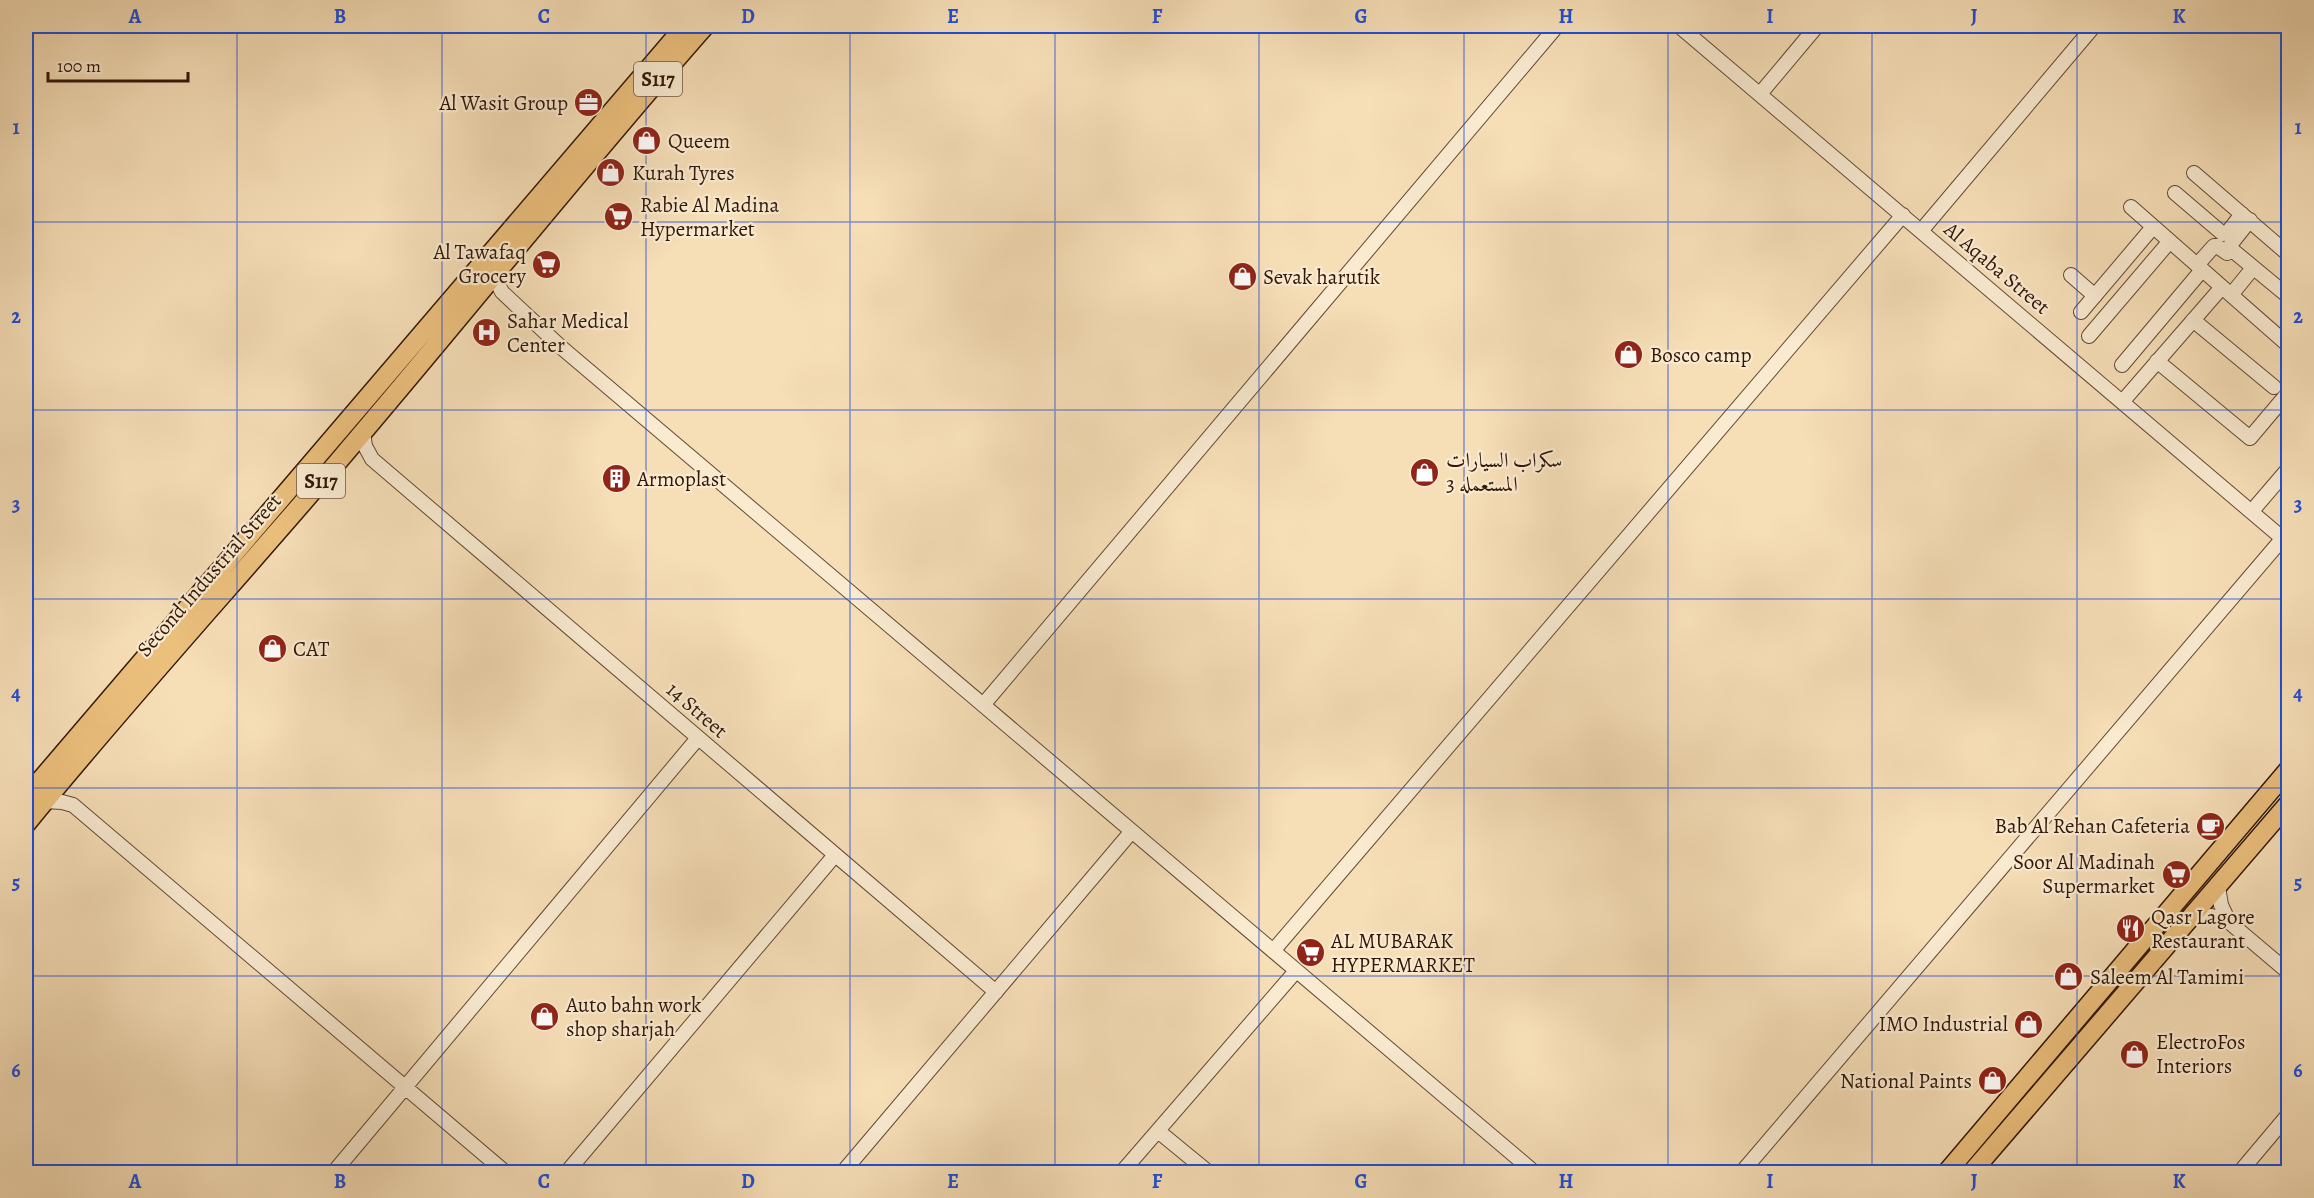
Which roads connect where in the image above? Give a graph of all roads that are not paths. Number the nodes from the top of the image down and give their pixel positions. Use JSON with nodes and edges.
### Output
{"nodes":[{"id":1,"x":685,"y":26,"type":"edge"},
{"id":2,"x":705,"y":26,"type":"edge"},
{"id":3,"x":1557,"y":26,"type":"edge"},
{"id":4,"x":1679,"y":26,"type":"edge"},
{"id":5,"x":1817,"y":26,"type":"edge"},
{"id":6,"x":2094,"y":26,"type":"edge"},
{"id":7,"x":1760,"y":94,"type":"junction"},
{"id":8,"x":2194,"y":173,"type":"dead end"},
{"id":9,"x":2175,"y":193,"type":"dead end"},
{"id":10,"x":2131,"y":207,"type":"dead end"},
{"id":11,"x":1903,"y":215,"type":"junction"},
{"id":12,"x":2246,"y":217,"type":"junction"},
{"id":13,"x":2153,"y":227,"type":"junction"},
{"id":14,"x":1921,"y":231,"type":"junction"},
{"id":15,"x":2170,"y":241,"type":"junction"},
{"id":16,"x":2233,"y":251,"type":"junction"},
{"id":17,"x":2289,"y":254,"type":"edge"},
{"id":18,"x":498,"y":268,"type":"junction"},
{"id":19,"x":2200,"y":268,"type":"junction"},
{"id":20,"x":2253,"y":268,"type":"junction"},
{"id":21,"x":2071,"y":275,"type":"dead end"},
{"id":22,"x":2108,"y":280,"type":"junction"},
{"id":23,"x":2226,"y":291,"type":"junction"},
{"id":24,"x":478,"y":293,"type":"junction"},
{"id":25,"x":2124,"y":295,"type":"junction"},
{"id":26,"x":2095,"y":296,"type":"junction"},
{"id":27,"x":2289,"y":296,"type":"edge"},
{"id":28,"x":507,"y":298,"type":"junction"},
{"id":29,"x":2081,"y":312,"type":"dead end"},
{"id":30,"x":2193,"y":320,"type":"junction"},
{"id":31,"x":2158,"y":323,"type":"junction"},
{"id":32,"x":2090,"y":336,"type":"dead end"},
{"id":33,"x":2177,"y":339,"type":"junction"},
{"id":34,"x":2289,"y":345,"type":"edge"},
{"id":35,"x":2157,"y":361,"type":"junction"},
{"id":36,"x":2122,"y":365,"type":"dead end"},
{"id":37,"x":2274,"y":387,"type":"dead end"},
{"id":38,"x":2289,"y":393,"type":"edge"},
{"id":39,"x":2122,"y":401,"type":"junction"},
{"id":40,"x":363,"y":432,"type":"junction"},
{"id":41,"x":340,"y":459,"type":"junction"},
{"id":42,"x":372,"y":459,"type":"junction"},
{"id":43,"x":2289,"y":469,"type":"edge"},
{"id":44,"x":2252,"y":512,"type":"junction"},
{"id":45,"x":2286,"y":541,"type":"edge"},
{"id":46,"x":983,"y":705,"type":"junction"},
{"id":47,"x":698,"y":738,"type":"junction"},
{"id":48,"x":2289,"y":770,"type":"edge"},
{"id":49,"x":66,"y":777,"type":"junction"},
{"id":50,"x":26,"y":797,"type":"edge"},
{"id":51,"x":44,"y":801,"type":"junction"},
{"id":52,"x":2289,"y":804,"type":"edge"},
{"id":53,"x":73,"y":805,"type":"junction"},
{"id":54,"x":26,"y":824,"type":"edge"},
{"id":55,"x":1132,"y":831,"type":"junction"},
{"id":56,"x":835,"y":855,"type":"junction"},
{"id":57,"x":2202,"y":872,"type":"junction"},
{"id":58,"x":2218,"y":887,"type":"junction"},
{"id":59,"x":2191,"y":918,"type":"junction"},
{"id":60,"x":2229,"y":922,"type":"junction"},
{"id":61,"x":1273,"y":951,"type":"junction"},
{"id":62,"x":2125,"y":964,"type":"junction"},
{"id":63,"x":1296,"y":971,"type":"junction"},
{"id":64,"x":2289,"y":972,"type":"edge"},
{"id":65,"x":996,"y":992,"type":"junction"},
{"id":66,"x":2106,"y":1016,"type":"junction"},
{"id":67,"x":406,"y":1088,"type":"junction"},
{"id":68,"x":2289,"y":1115,"type":"edge"},
{"id":69,"x":1158,"y":1131,"type":"junction"},
{"id":70,"x":334,"y":1173,"type":"edge"},
{"id":71,"x":505,"y":1173,"type":"edge"},
{"id":72,"x":567,"y":1173,"type":"edge"},
{"id":73,"x":843,"y":1173,"type":"edge"},
{"id":74,"x":1122,"y":1173,"type":"edge"},
{"id":75,"x":1208,"y":1173,"type":"edge"},
{"id":76,"x":1534,"y":1173,"type":"edge"},
{"id":77,"x":1742,"y":1173,"type":"edge"},
{"id":78,"x":1947,"y":1173,"type":"edge"},
{"id":79,"x":1972,"y":1173,"type":"edge"},
{"id":80,"x":2240,"y":1173,"type":"edge"}],
"edges":[{"from":1,"to":50,"type":"main road","name":"Second Industrial Street","number":"S117"},
{"from":2,"to":18,"type":"main road","name":"Second Industrial Street","number":"S117"},
{"from":3,"to":46,"type":"street"},
{"from":4,"to":7,"type":"street","name":"Al Aqaba Street"},
{"from":5,"to":7,"type":"street"},
{"from":6,"to":14,"type":"street"},
{"from":7,"to":11,"type":"street","name":"Al Aqaba Street"},
{"from":8,"to":12,"type":"street"},
{"from":9,"to":12,"type":"street"},
{"from":10,"to":13,"type":"street"},
{"from":11,"to":14,"type":"street","name":"Al Aqaba Street"},
{"from":11,"to":61,"type":"street"},
{"from":12,"to":16,"type":"street"},
{"from":12,"to":17,"type":"street"},
{"from":13,"to":15,"type":"street"},
{"from":13,"to":22,"type":"street"},
{"from":14,"to":39,"type":"street","name":"Al Aqaba Street"},
{"from":15,"to":19,"type":"street"},
{"from":15,"to":25,"type":"street"},
{"from":16,"to":19,"type":"street"},
{"from":16,"to":20,"type":"street"},
{"from":18,"to":24,"type":"main road","name":"Second Industrial Street","number":"S117"},
{"from":18,"to":28,"type":"street"},
{"from":19,"to":23,"type":"street"},
{"from":19,"to":31,"type":"street"},
{"from":20,"to":23,"type":"street"},
{"from":20,"to":27,"type":"street"},
{"from":21,"to":26,"type":"street"},
{"from":22,"to":25,"type":"street"},
{"from":22,"to":26,"type":"street"},
{"from":23,"to":30,"type":"street"},
{"from":23,"to":34,"type":"street"},
{"from":24,"to":28,"type":"street"},
{"from":24,"to":40,"type":"main road","name":"Second Industrial Street","number":"S117"},
{"from":25,"to":32,"type":"street"},
{"from":26,"to":29,"type":"street"},
{"from":28,"to":46,"type":"street"},
{"from":30,"to":33,"type":"street"},
{"from":30,"to":37,"type":"street"},
{"from":31,"to":33,"type":"street"},
{"from":31,"to":36,"type":"street"},
{"from":33,"to":35,"type":"street"},
{"from":35,"to":38,"type":"street"},
{"from":35,"to":39,"type":"street"},
{"from":39,"to":44,"type":"street","name":"Al Aqaba Street"},
{"from":40,"to":41,"type":"main road","name":"Second Industrial Street","number":"S117"},
{"from":40,"to":42,"type":"street"},
{"from":41,"to":42,"type":"street"},
{"from":41,"to":49,"type":"main road","name":"Second Industrial Street","number":"S117"},
{"from":42,"to":47,"type":"street","name":"14 Street"},
{"from":43,"to":44,"type":"street"},
{"from":44,"to":45,"type":"street","name":"Al Aqaba Street"},
{"from":45,"to":77,"type":"street"},
{"from":46,"to":55,"type":"street"},
{"from":47,"to":56,"type":"street","name":"14 Street"},
{"from":47,"to":67,"type":"street"},
{"from":48,"to":57,"type":"main road"},
{"from":49,"to":51,"type":"main road","name":"Second Industrial Street","number":"S117"},
{"from":49,"to":53,"type":"street"},
{"from":51,"to":53,"type":"street"},
{"from":51,"to":54,"type":"main road","name":"Second Industrial Street","number":"S117"},
{"from":52,"to":58,"type":"main road"},
{"from":53,"to":67,"type":"street"},
{"from":55,"to":61,"type":"street"},
{"from":55,"to":65,"type":"street"},
{"from":56,"to":65,"type":"street","name":"14 Street"},
{"from":56,"to":72,"type":"street"},
{"from":57,"to":59,"type":"main road"},
{"from":57,"to":62,"type":"main road"},
{"from":58,"to":59,"type":"main road"},
{"from":58,"to":60,"type":"street"},
{"from":59,"to":60,"type":"street"},
{"from":59,"to":66,"type":"main road"},
{"from":60,"to":64,"type":"street"},
{"from":61,"to":63,"type":"street"},
{"from":62,"to":66,"type":"main road"},
{"from":62,"to":78,"type":"main road"},
{"from":63,"to":69,"type":"street"},
{"from":63,"to":76,"type":"street"},
{"from":65,"to":73,"type":"street"},
{"from":66,"to":79,"type":"main road"},
{"from":67,"to":70,"type":"street"},
{"from":67,"to":71,"type":"street"},
{"from":68,"to":80,"type":"street"},
{"from":69,"to":74,"type":"street"},
{"from":69,"to":75,"type":"street"}]}
